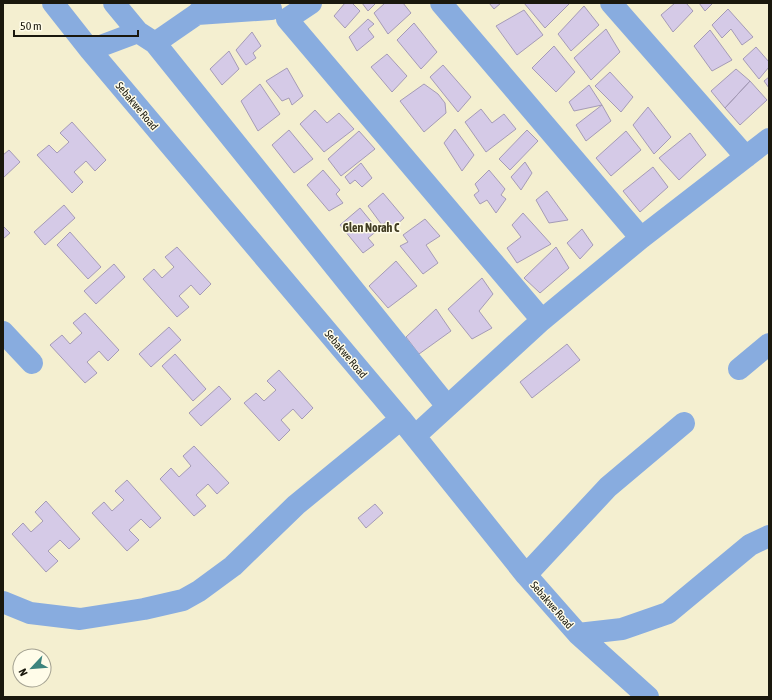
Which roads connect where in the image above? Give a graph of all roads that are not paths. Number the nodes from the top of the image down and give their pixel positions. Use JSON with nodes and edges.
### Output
{"nodes":[{"id":1,"x":52,"y":3,"type":"edge"},
{"id":2,"x":114,"y":3,"type":"edge"},
{"id":3,"x":311,"y":3,"type":"edge"},
{"id":4,"x":441,"y":3,"type":"edge"},
{"id":5,"x":611,"y":3,"type":"edge"},
{"id":6,"x":202,"y":9,"type":"edge"},
{"id":7,"x":275,"y":10,"type":"edge"},
{"id":8,"x":146,"y":38,"type":"junction"},
{"id":9,"x":90,"y":50,"type":"junction"},
{"id":10,"x":769,"y":138,"type":"edge"},
{"id":11,"x":746,"y":157,"type":"junction"},
{"id":12,"x":641,"y":238,"type":"junction"},
{"id":13,"x":542,"y":320,"type":"junction"},
{"id":14,"x":3,"y":332,"type":"edge"},
{"id":15,"x":769,"y":344,"type":"edge"},
{"id":16,"x":32,"y":363,"type":"dead end"},
{"id":17,"x":739,"y":369,"type":"dead end"},
{"id":18,"x":447,"y":406,"type":"junction"},
{"id":19,"x":401,"y":419,"type":"junction"},
{"id":20,"x":684,"y":423,"type":"dead end"},
{"id":21,"x":415,"y":436,"type":"junction"},
{"id":22,"x":769,"y":536,"type":"edge"},
{"id":23,"x":526,"y":575,"type":"junction"},
{"id":24,"x":3,"y":602,"type":"edge"},
{"id":25,"x":578,"y":634,"type":"junction"},
{"id":26,"x":648,"y":697,"type":"edge"}],
"edges":[{"from":1,"to":9,"type":"street","name":"Sebakwe Road"},
{"from":2,"to":8,"type":"street"},
{"from":3,"to":7,"type":"street"},
{"from":4,"to":12,"type":"street"},
{"from":5,"to":11,"type":"street"},
{"from":6,"to":7,"type":"street"},
{"from":6,"to":8,"type":"street"},
{"from":7,"to":13,"type":"street"},
{"from":8,"to":9,"type":"street"},
{"from":8,"to":18,"type":"street"},
{"from":9,"to":19,"type":"street","name":"Sebakwe Road"},
{"from":10,"to":11,"type":"street"},
{"from":11,"to":12,"type":"street"},
{"from":12,"to":13,"type":"street"},
{"from":13,"to":18,"type":"street"},
{"from":14,"to":16,"type":"street"},
{"from":15,"to":17,"type":"street"},
{"from":18,"to":21,"type":"street"},
{"from":19,"to":21,"type":"street","name":"Sebakwe Road"},
{"from":19,"to":24,"type":"street"},
{"from":20,"to":23,"type":"street"},
{"from":21,"to":23,"type":"street","name":"Sebakwe Road"},
{"from":22,"to":25,"type":"street"},
{"from":23,"to":25,"type":"street","name":"Sebakwe Road"},
{"from":25,"to":26,"type":"street","name":"Sebakwe Road"}]}
